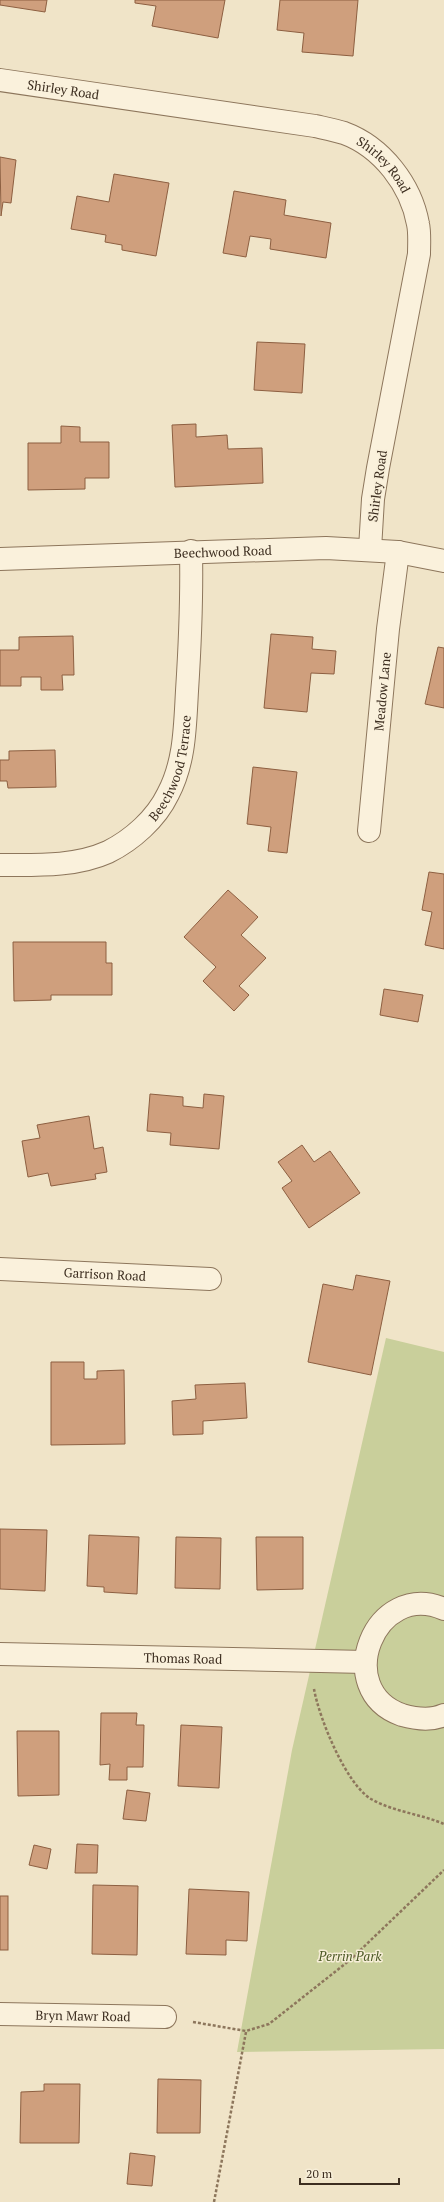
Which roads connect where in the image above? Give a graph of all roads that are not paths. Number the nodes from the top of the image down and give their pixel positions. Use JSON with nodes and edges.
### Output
{"nodes":[{"id":1,"x":0,"y":80,"type":"edge"},
{"id":2,"x":370,"y":549,"type":"junction"},
{"id":3,"x":191,"y":551,"type":"junction"},
{"id":4,"x":398,"y":552,"type":"junction"},
{"id":5,"x":0,"y":558,"type":"edge"},
{"id":6,"x":444,"y":561,"type":"edge"},
{"id":7,"x":369,"y":831,"type":"dead end"},
{"id":8,"x":0,"y":865,"type":"edge"},
{"id":9,"x":0,"y":1269,"type":"edge"},
{"id":10,"x":210,"y":1279,"type":"dead end"},
{"id":11,"x":444,"y":1609,"type":"edge"},
{"id":12,"x":0,"y":1654,"type":"edge"},
{"id":13,"x":365,"y":1662,"type":"junction"},
{"id":14,"x":444,"y":1715,"type":"edge"},
{"id":15,"x":0,"y":2014,"type":"edge"},
{"id":16,"x":165,"y":2017,"type":"road end"}],
"edges":[{"from":1,"to":2,"type":"street","name":"Shirley Road"},
{"from":2,"to":3,"type":"street","name":"Beechwood Road"},
{"from":2,"to":4,"type":"street","name":"Beechwood Road"},
{"from":3,"to":5,"type":"street","name":"Beechwood Road"},
{"from":3,"to":8,"type":"street","name":"Beechwood Terrace"},
{"from":4,"to":6,"type":"street","name":"Beechwood Road"},
{"from":4,"to":7,"type":"street","name":"Meadow Lane"},
{"from":9,"to":10,"type":"street","name":"Garrison Road"},
{"from":11,"to":13,"type":"street"},
{"from":12,"to":13,"type":"street","name":"Thomas Road"},
{"from":13,"to":14,"type":"street"},
{"from":15,"to":16,"type":"street","name":"Bryn Mawr Road"}]}
